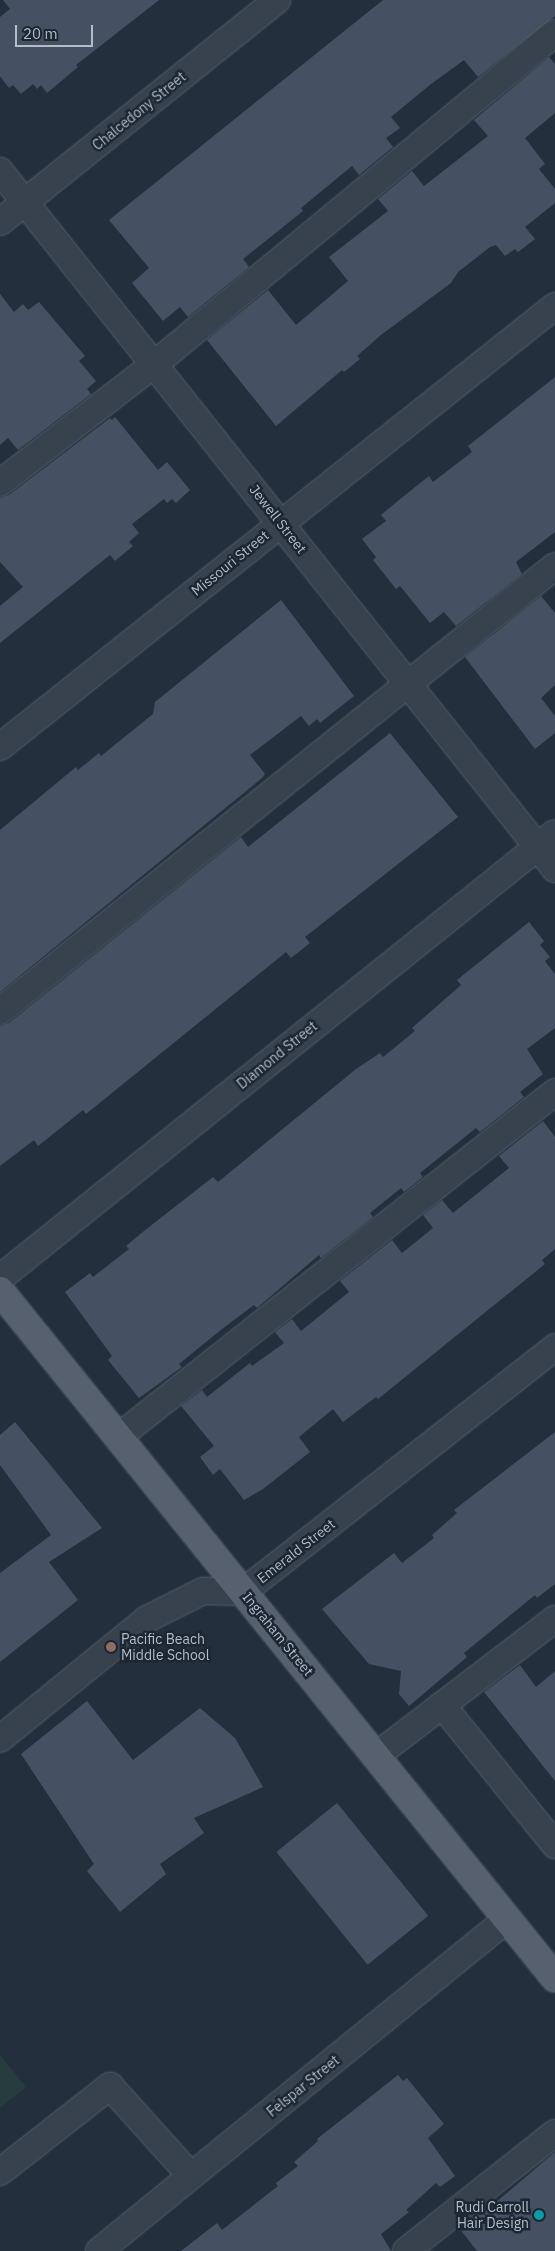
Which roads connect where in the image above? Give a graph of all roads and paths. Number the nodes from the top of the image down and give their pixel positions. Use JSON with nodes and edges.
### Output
{"nodes":[{"id":1,"x":278,"y":0,"type":"edge"},
{"id":2,"x":555,"y":33,"type":"edge"},
{"id":3,"x":0,"y":171,"type":"edge"},
{"id":4,"x":24,"y":203,"type":"junction"},
{"id":5,"x":0,"y":222,"type":"edge"},
{"id":6,"x":555,"y":306,"type":"edge"},
{"id":7,"x":156,"y":363,"type":"junction"},
{"id":8,"x":0,"y":483,"type":"edge"},
{"id":9,"x":281,"y":523,"type":"junction"},
{"id":10,"x":555,"y":566,"type":"edge"},
{"id":11,"x":409,"y":685,"type":"junction"},
{"id":12,"x":0,"y":747,"type":"edge"},
{"id":13,"x":546,"y":840,"type":"edge"},
{"id":14,"x":555,"y":869,"type":"edge"},
{"id":15,"x":0,"y":1011,"type":"edge"},
{"id":16,"x":555,"y":1092,"type":"edge"},
{"id":17,"x":0,"y":1278,"type":"edge"},
{"id":18,"x":0,"y":1291,"type":"edge"},
{"id":19,"x":555,"y":1347,"type":"edge"},
{"id":20,"x":118,"y":1438,"type":"junction"},
{"id":21,"x":243,"y":1592,"type":"junction"},
{"id":22,"x":555,"y":1619,"type":"edge"},
{"id":23,"x":442,"y":1705,"type":"junction"},
{"id":24,"x":0,"y":1739,"type":"edge"},
{"id":25,"x":377,"y":1755,"type":"junction"},
{"id":26,"x":555,"y":1845,"type":"edge"},
{"id":27,"x":506,"y":1920,"type":"junction"},
{"id":28,"x":555,"y":1978,"type":"edge"},
{"id":29,"x":552,"y":2141,"type":"edge"},
{"id":30,"x":0,"y":2172,"type":"edge"},
{"id":31,"x":191,"y":2176,"type":"junction"},
{"id":32,"x":414,"y":2248,"type":"edge"},
{"id":33,"x":99,"y":2251,"type":"edge"}],
"edges":[{"from":1,"to":4,"type":"street","name":"Chalcedony Street"},
{"from":2,"to":7,"type":"street"},
{"from":3,"to":4,"type":"street","name":"Jewell Street"},
{"from":4,"to":5,"type":"street","name":"Chalcedony Street"},
{"from":4,"to":7,"type":"street","name":"Jewell Street"},
{"from":6,"to":9,"type":"street","name":"Missouri Street"},
{"from":7,"to":8,"type":"street"},
{"from":7,"to":9,"type":"street","name":"Jewell Street"},
{"from":9,"to":11,"type":"street","name":"Jewell Street"},
{"from":9,"to":12,"type":"street","name":"Missouri Street"},
{"from":10,"to":11,"type":"street"},
{"from":11,"to":13,"type":"street","name":"Jewell Street"},
{"from":11,"to":15,"type":"street"},
{"from":13,"to":14,"type":"street","name":"Jewell Street"},
{"from":13,"to":17,"type":"street","name":"Diamond Street"},
{"from":16,"to":20,"type":"street"},
{"from":18,"to":20,"type":"main road","name":"Ingraham Street"},
{"from":19,"to":21,"type":"street","name":"Emerald Street"},
{"from":20,"to":21,"type":"main road","name":"Ingraham Street"},
{"from":21,"to":24,"type":"street","name":"Emerald Street"},
{"from":21,"to":25,"type":"main road","name":"Ingraham Street"},
{"from":22,"to":23,"type":"street"},
{"from":23,"to":25,"type":"street"},
{"from":23,"to":26,"type":"street"},
{"from":25,"to":27,"type":"main road","name":"Ingraham Street"},
{"from":27,"to":28,"type":"main road","name":"Ingraham Street"},
{"from":27,"to":31,"type":"street","name":"Felspar Street"},
{"from":29,"to":32,"type":"street"},
{"from":30,"to":31,"type":"street"},
{"from":31,"to":33,"type":"street","name":"Felspar Street"}]}
